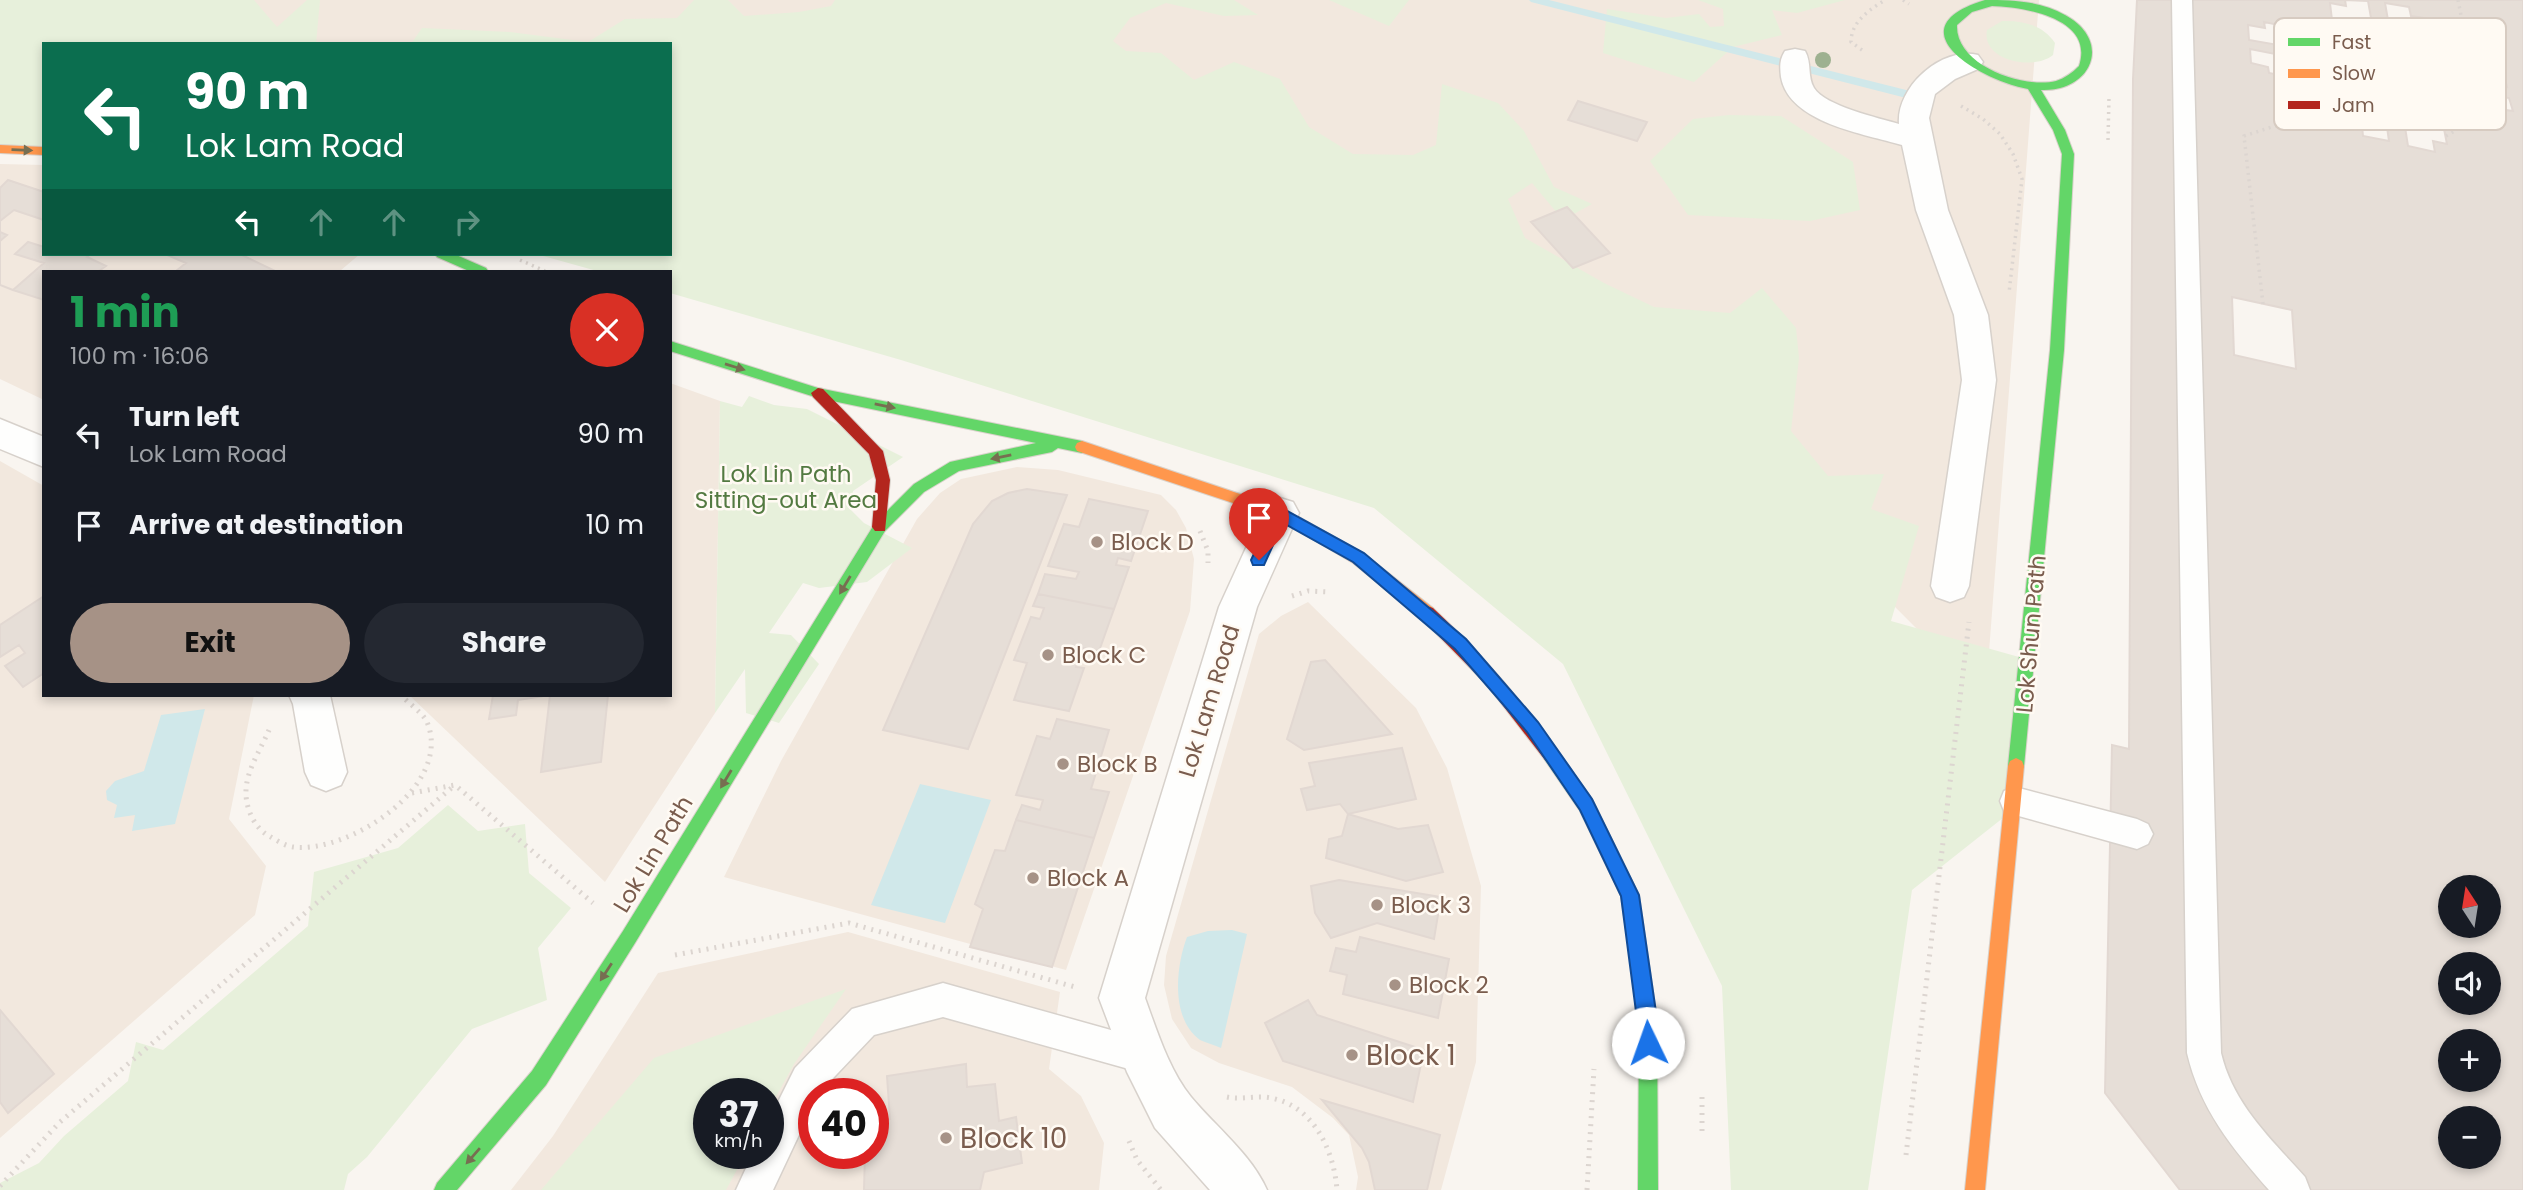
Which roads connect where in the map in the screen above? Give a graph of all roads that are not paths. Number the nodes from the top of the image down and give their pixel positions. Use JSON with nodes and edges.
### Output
{"nodes":[{"id":1,"x":2065,"y":0,"type":"edge"},
{"id":2,"x":2182,"y":0,"type":"edge"},
{"id":3,"x":1978,"y":3,"type":"edge"},
{"id":4,"x":2078,"y":32,"type":"junction"},
{"id":5,"x":1795,"y":58,"type":"dead end"},
{"id":6,"x":1968,"y":62,"type":"junction"},
{"id":7,"x":2032,"y":85,"type":"junction"},
{"id":8,"x":1916,"y":139,"type":"junction"},
{"id":9,"x":0,"y":149,"type":"edge"},
{"id":10,"x":42,"y":150,"type":"edge"},
{"id":11,"x":447,"y":256,"type":"edge"},
{"id":12,"x":479,"y":270,"type":"edge"},
{"id":13,"x":672,"y":347,"type":"edge"},
{"id":14,"x":818,"y":393,"type":"junction"},
{"id":15,"x":0,"y":433,"type":"edge"},
{"id":16,"x":1068,"y":442,"type":"junction"},
{"id":17,"x":42,"y":452,"type":"edge"},
{"id":18,"x":1280,"y":513,"type":"junction"},
{"id":19,"x":880,"y":527,"type":"junction"},
{"id":20,"x":1950,"y":586,"type":"dead end"},
{"id":21,"x":310,"y":697,"type":"edge"},
{"id":22,"x":327,"y":772,"type":"dead end"},
{"id":23,"x":2015,"y":801,"type":"junction"},
{"id":24,"x":2137,"y":834,"type":"dead end"},
{"id":25,"x":1143,"y":1056,"type":"junction"},
{"id":26,"x":444,"y":1190,"type":"edge"},
{"id":27,"x":754,"y":1190,"type":"edge"},
{"id":28,"x":1242,"y":1190,"type":"edge"},
{"id":29,"x":1648,"y":1190,"type":"edge"},
{"id":30,"x":1975,"y":1190,"type":"edge"},
{"id":31,"x":2292,"y":1190,"type":"edge"}],
"edges":[{"from":1,"to":4,"type":"street"},
{"from":2,"to":31,"type":"lane"},
{"from":3,"to":4,"type":"street"},
{"from":3,"to":6,"type":"street"},
{"from":4,"to":7,"type":"street"},
{"from":5,"to":8,"type":"street"},
{"from":6,"to":7,"type":"street"},
{"from":6,"to":8,"type":"street"},
{"from":7,"to":23,"type":"street","name":"Lok Shun Path"},
{"from":8,"to":20,"type":"street"},
{"from":9,"to":10,"type":"street","one_way":true},
{"from":11,"to":12,"type":"street"},
{"from":13,"to":14,"type":"street","one_way":true},
{"from":14,"to":16,"type":"street","one_way":true},
{"from":14,"to":19,"type":"street","name":"Lok Lin Path"},
{"from":15,"to":17,"type":"street"},
{"from":16,"to":18,"type":"street"},
{"from":16,"to":19,"type":"street","name":"Lok Lin Path","one_way":true},
{"from":18,"to":25,"type":"street","name":"Lok Lam Road"},
{"from":18,"to":29,"type":"street"},
{"from":19,"to":26,"type":"street","name":"Lok Lin Path","one_way":true},
{"from":21,"to":22,"type":"street"},
{"from":23,"to":24,"type":"lane"},
{"from":23,"to":30,"type":"street","name":"Lok Shun Path"},
{"from":25,"to":27,"type":"lane"},
{"from":25,"to":28,"type":"street","name":"Lok Lam Road"}]}
